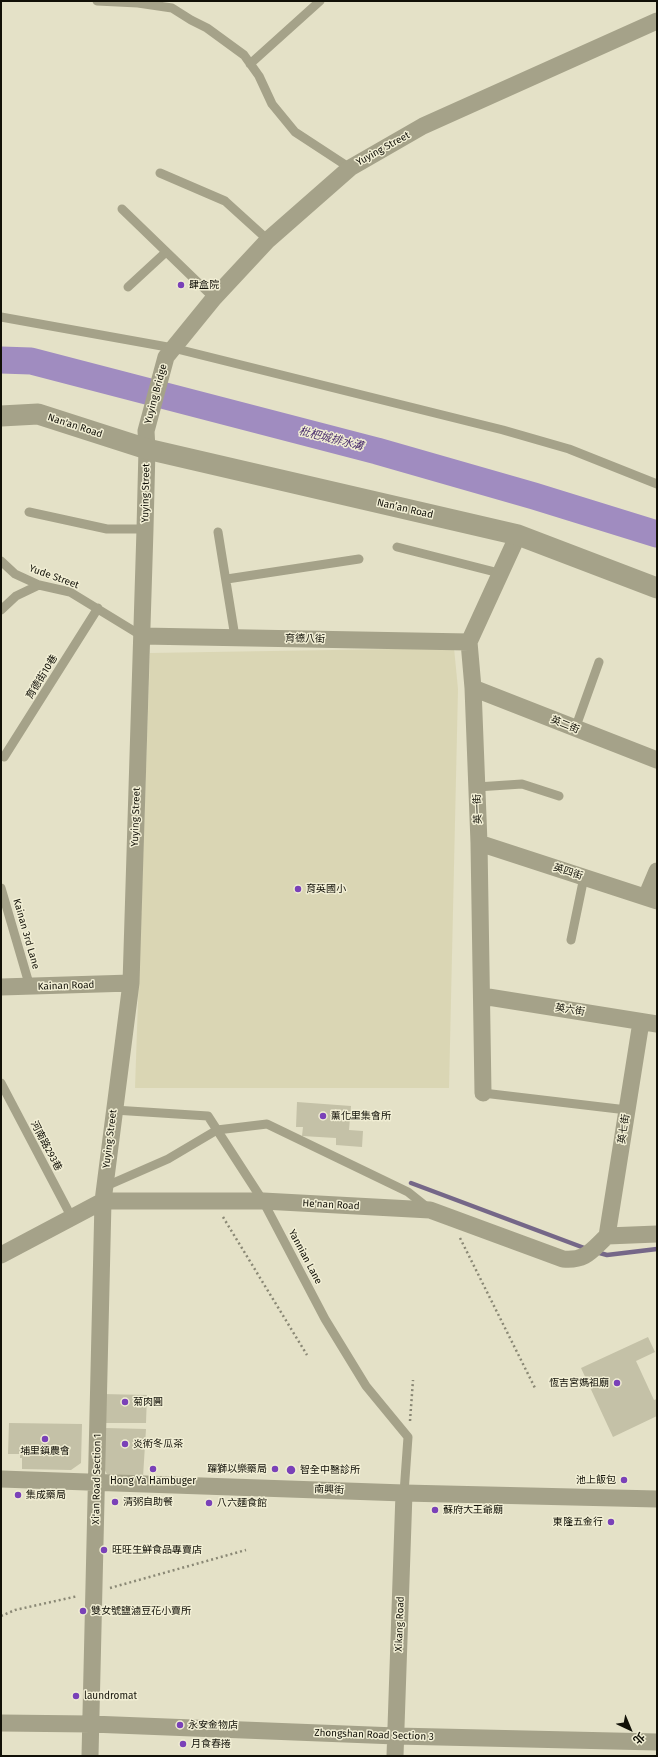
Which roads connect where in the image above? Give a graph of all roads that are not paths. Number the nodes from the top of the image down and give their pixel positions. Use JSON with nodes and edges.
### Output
{"nodes":[{"id":1,"x":97,"y":1,"type":"edge"},
{"id":2,"x":320,"y":1,"type":"edge"},
{"id":3,"x":657,"y":21,"type":"edge"},
{"id":4,"x":250,"y":64,"type":"junction"},
{"id":5,"x":350,"y":168,"type":"junction"},
{"id":6,"x":160,"y":173,"type":"dead end"},
{"id":7,"x":122,"y":210,"type":"dead end"},
{"id":8,"x":268,"y":240,"type":"junction"},
{"id":9,"x":166,"y":252,"type":"junction"},
{"id":10,"x":128,"y":287,"type":"dead end"},
{"id":11,"x":214,"y":298,"type":"junction"},
{"id":12,"x":1,"y":317,"type":"edge"},
{"id":13,"x":170,"y":352,"type":"junction"},
{"id":14,"x":1,"y":416,"type":"edge"},
{"id":15,"x":146,"y":440,"type":"junction"},
{"id":16,"x":657,"y":484,"type":"edge"},
{"id":17,"x":29,"y":512,"type":"dead end"},
{"id":18,"x":146,"y":529,"type":"junction"},
{"id":19,"x":218,"y":532,"type":"dead end"},
{"id":20,"x":518,"y":535,"type":"junction"},
{"id":21,"x":397,"y":547,"type":"dead end"},
{"id":22,"x":359,"y":559,"type":"dead end"},
{"id":23,"x":1,"y":561,"type":"edge"},
{"id":24,"x":499,"y":573,"type":"junction"},
{"id":25,"x":227,"y":578,"type":"junction"},
{"id":26,"x":39,"y":585,"type":"junction"},
{"id":27,"x":657,"y":588,"type":"edge"},
{"id":28,"x":98,"y":608,"type":"junction"},
{"id":29,"x":1,"y":610,"type":"edge"},
{"id":30,"x":142,"y":636,"type":"junction"},
{"id":31,"x":235,"y":637,"type":"junction"},
{"id":32,"x":469,"y":642,"type":"junction"},
{"id":33,"x":599,"y":662,"type":"dead end"},
{"id":34,"x":473,"y":688,"type":"junction"},
{"id":35,"x":575,"y":729,"type":"junction"},
{"id":36,"x":4,"y":757,"type":"dead end"},
{"id":37,"x":657,"y":760,"type":"edge"},
{"id":38,"x":477,"y":787,"type":"junction"},
{"id":39,"x":559,"y":796,"type":"dead end"},
{"id":40,"x":479,"y":843,"type":"junction"},
{"id":41,"x":657,"y":871,"type":"edge"},
{"id":42,"x":584,"y":877,"type":"junction"},
{"id":43,"x":1,"y":888,"type":"edge"},
{"id":44,"x":652,"y":899,"type":"edge"},
{"id":45,"x":571,"y":940,"type":"dead end"},
{"id":46,"x":131,"y":983,"type":"junction"},
{"id":47,"x":1,"y":987,"type":"edge"},
{"id":48,"x":30,"y":987,"type":"junction"},
{"id":49,"x":482,"y":996,"type":"junction"},
{"id":50,"x":649,"y":1023,"type":"edge"},
{"id":51,"x":1,"y":1083,"type":"edge"},
{"id":52,"x":483,"y":1093,"type":"joint"},
{"id":53,"x":114,"y":1110,"type":"junction"},
{"id":54,"x":627,"y":1110,"type":"junction"},
{"id":55,"x":217,"y":1130,"type":"junction"},
{"id":56,"x":104,"y":1194,"type":"junction"},
{"id":57,"x":263,"y":1201,"type":"junction"},
{"id":58,"x":430,"y":1210,"type":"junction"},
{"id":59,"x":72,"y":1218,"type":"junction"},
{"id":60,"x":657,"y":1234,"type":"edge"},
{"id":61,"x":607,"y":1236,"type":"junction"},
{"id":62,"x":1,"y":1255,"type":"edge"},
{"id":63,"x":1,"y":1479,"type":"edge"},
{"id":64,"x":97,"y":1483,"type":"junction"},
{"id":65,"x":404,"y":1493,"type":"junction"},
{"id":66,"x":657,"y":1499,"type":"edge"},
{"id":67,"x":1,"y":1723,"type":"edge"},
{"id":68,"x":91,"y":1724,"type":"junction"},
{"id":69,"x":396,"y":1736,"type":"junction"},
{"id":70,"x":657,"y":1742,"type":"edge"},
{"id":71,"x":90,"y":1756,"type":"edge"},
{"id":72,"x":395,"y":1756,"type":"edge"}],
"edges":[{"from":1,"to":4,"type":"lane"},
{"from":2,"to":4,"type":"lane"},
{"from":3,"to":5,"type":"street","name":"Yuying Street"},
{"from":4,"to":5,"type":"lane"},
{"from":5,"to":8,"type":"street","name":"Yuying Street"},
{"from":6,"to":8,"type":"lane"},
{"from":7,"to":9,"type":"lane"},
{"from":8,"to":11,"type":"street","name":"Yuying Street"},
{"from":9,"to":10,"type":"lane"},
{"from":9,"to":11,"type":"lane"},
{"from":11,"to":13,"type":"street","name":"Yuying Street"},
{"from":12,"to":13,"type":"lane"},
{"from":13,"to":15,"type":"street","name":"Yuying Bridge"},
{"from":13,"to":16,"type":"lane"},
{"from":14,"to":15,"type":"street","name":"Nan'an Road"},
{"from":15,"to":18,"type":"street","name":"Yuying Street"},
{"from":15,"to":20,"type":"street","name":"Nan’an Road"},
{"from":17,"to":18,"type":"lane"},
{"from":18,"to":30,"type":"street","name":"Yuying Street"},
{"from":19,"to":25,"type":"lane"},
{"from":20,"to":24,"type":"street","name":"英一街"},
{"from":20,"to":27,"type":"street","name":"Nan’an Road"},
{"from":21,"to":24,"type":"lane"},
{"from":22,"to":25,"type":"lane"},
{"from":23,"to":26,"type":"lane","name":"Yude Street"},
{"from":24,"to":32,"type":"street","name":"英一街"},
{"from":25,"to":31,"type":"lane"},
{"from":26,"to":28,"type":"lane","name":"Yude Street"},
{"from":26,"to":29,"type":"lane"},
{"from":28,"to":30,"type":"lane","name":"Yude Street"},
{"from":28,"to":36,"type":"lane","name":"育德街10巷"},
{"from":30,"to":31,"type":"street","name":"育德八街"},
{"from":30,"to":46,"type":"street","name":"Yuying Street"},
{"from":31,"to":32,"type":"street","name":"育德八街"},
{"from":32,"to":34,"type":"street","name":"英一街"},
{"from":33,"to":35,"type":"lane"},
{"from":34,"to":35,"type":"street","name":"英二街"},
{"from":34,"to":38,"type":"street","name":"英一街"},
{"from":35,"to":37,"type":"street","name":"英二街"},
{"from":38,"to":39,"type":"lane"},
{"from":38,"to":40,"type":"street","name":"英一街"},
{"from":40,"to":42,"type":"street","name":"英四街"},
{"from":40,"to":49,"type":"street","name":"英一街"},
{"from":41,"to":44,"type":"street"},
{"from":42,"to":44,"type":"street","name":"英四街"},
{"from":42,"to":45,"type":"lane"},
{"from":43,"to":48,"type":"lane","name":"Kainan 3rd Lane"},
{"from":46,"to":48,"type":"street","name":"Kainan Road"},
{"from":46,"to":53,"type":"street","name":"Yuying Street"},
{"from":47,"to":48,"type":"street","name":"Kainan Road"},
{"from":49,"to":50,"type":"street","name":"英六街"},
{"from":49,"to":52,"type":"street","name":"英一街"},
{"from":50,"to":54,"type":"street","name":"英七街"},
{"from":51,"to":59,"type":"lane","name":"河南路293巷"},
{"from":52,"to":54,"type":"lane"},
{"from":53,"to":55,"type":"lane","name":"Yannian Lane"},
{"from":53,"to":56,"type":"street","name":"Yuying Street"},
{"from":54,"to":61,"type":"street","name":"英七街"},
{"from":55,"to":56,"type":"lane"},
{"from":55,"to":57,"type":"lane","name":"Yannian Lane"},
{"from":55,"to":58,"type":"lane"},
{"from":56,"to":57,"type":"street","name":"He'nan Road"},
{"from":56,"to":59,"type":"street","name":"He'nan Road"},
{"from":56,"to":64,"type":"street","name":"Xi'an Road Section 1"},
{"from":57,"to":58,"type":"street","name":"He'nan Road"},
{"from":57,"to":65,"type":"lane","name":"Yannian Lane"},
{"from":58,"to":61,"type":"street","name":"He'nan Road"},
{"from":59,"to":62,"type":"street","name":"He'nan Road"},
{"from":60,"to":61,"type":"street"},
{"from":63,"to":64,"type":"street","name":"南興街"},
{"from":64,"to":65,"type":"street","name":"南興街"},
{"from":64,"to":68,"type":"street","name":"Xi'an Road Section 1"},
{"from":65,"to":66,"type":"street","name":"南興街"},
{"from":65,"to":69,"type":"street","name":"Xikang Road"},
{"from":67,"to":68,"type":"street","name":"Zhongshan Road Section 3"},
{"from":68,"to":69,"type":"street","name":"Zhongshan Road Section 3"},
{"from":68,"to":71,"type":"street","name":"Xi'an Road Section 1"},
{"from":69,"to":70,"type":"street","name":"Zhongshan Road Section 3"},
{"from":69,"to":72,"type":"street","name":"Xikang Road"}]}
